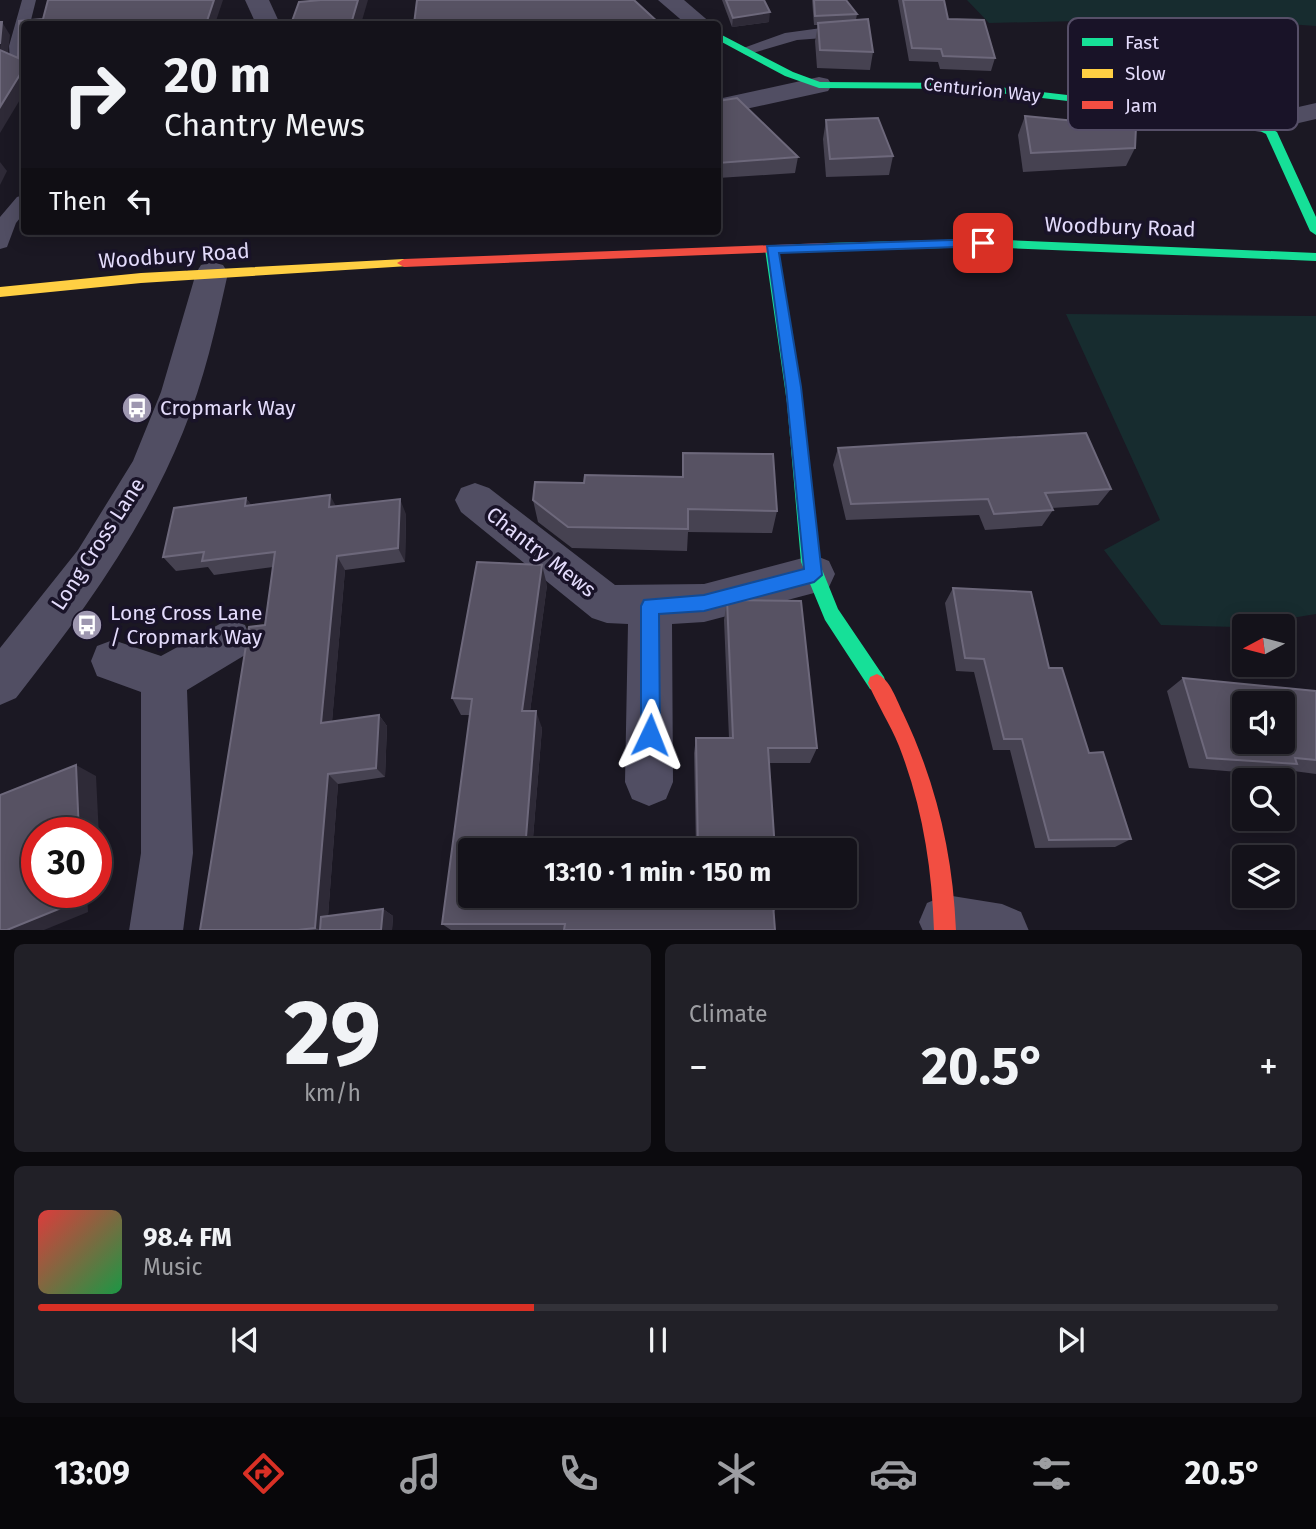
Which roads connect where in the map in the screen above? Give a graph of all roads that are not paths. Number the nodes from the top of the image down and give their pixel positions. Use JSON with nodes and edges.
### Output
{"nodes":[{"id":1,"x":29,"y":0,"type":"edge"},
{"id":2,"x":257,"y":0,"type":"edge"},
{"id":3,"x":670,"y":0,"type":"edge"},
{"id":4,"x":24,"y":21,"type":"edge"},
{"id":5,"x":267,"y":21,"type":"edge"},
{"id":6,"x":696,"y":21,"type":"edge"},
{"id":7,"x":21,"y":31,"type":"edge"},
{"id":8,"x":857,"y":31,"type":"edge"},
{"id":9,"x":721,"y":37,"type":"edge"},
{"id":10,"x":747,"y":50,"type":"junction"},
{"id":11,"x":21,"y":63,"type":"edge"},
{"id":12,"x":819,"y":85,"type":"junction"},
{"id":13,"x":1068,"y":98,"type":"edge"},
{"id":14,"x":721,"y":106,"type":"edge"},
{"id":15,"x":1316,"y":110,"type":"edge"},
{"id":16,"x":1298,"y":114,"type":"edge"},
{"id":17,"x":1268,"y":130,"type":"edge"},
{"id":18,"x":21,"y":205,"type":"edge"},
{"id":19,"x":1316,"y":231,"type":"edge"},
{"id":20,"x":0,"y":242,"type":"edge"},
{"id":21,"x":771,"y":249,"type":"junction"},
{"id":22,"x":1316,"y":257,"type":"edge"},
{"id":23,"x":212,"y":273,"type":"junction"},
{"id":24,"x":0,"y":292,"type":"edge"},
{"id":25,"x":475,"y":500,"type":"dead end"},
{"id":26,"x":814,"y":575,"type":"junction"},
{"id":27,"x":650,"y":606,"type":"junction"},
{"id":28,"x":229,"y":640,"type":"dead end"},
{"id":29,"x":113,"y":661,"type":"dead end"},
{"id":30,"x":164,"y":679,"type":"junction"},
{"id":31,"x":0,"y":683,"type":"edge"},
{"id":32,"x":649,"y":782,"type":"dead end"},
{"id":33,"x":946,"y":926,"type":"edge"},
{"id":34,"x":156,"y":930,"type":"edge"},
{"id":35,"x":1002,"y":930,"type":"edge"}],
"edges":[{"from":1,"to":4,"type":"lane"},
{"from":2,"to":5,"type":"street"},
{"from":3,"to":6,"type":"street"},
{"from":7,"to":11,"type":"lane"},
{"from":8,"to":10,"type":"lane"},
{"from":9,"to":10,"type":"street","name":"Centurion Way"},
{"from":10,"to":12,"type":"street","name":"Centurion Way"},
{"from":12,"to":13,"type":"street","name":"Centurion Way"},
{"from":12,"to":14,"type":"street"},
{"from":15,"to":16,"type":"street"},
{"from":17,"to":19,"type":"street"},
{"from":18,"to":20,"type":"lane"},
{"from":21,"to":22,"type":"street","name":"Woodbury Road"},
{"from":21,"to":23,"type":"street","name":"Woodbury Road"},
{"from":21,"to":26,"type":"street"},
{"from":23,"to":24,"type":"street","name":"Woodbury Road"},
{"from":23,"to":31,"type":"street","name":"Long Cross Lane"},
{"from":25,"to":27,"type":"street","name":"Chantry Mews"},
{"from":26,"to":27,"type":"street","name":"Chantry Mews"},
{"from":26,"to":33,"type":"street"},
{"from":27,"to":32,"type":"street"},
{"from":28,"to":30,"type":"street"},
{"from":29,"to":30,"type":"street"},
{"from":30,"to":34,"type":"street"},
{"from":33,"to":35,"type":"street"}]}
